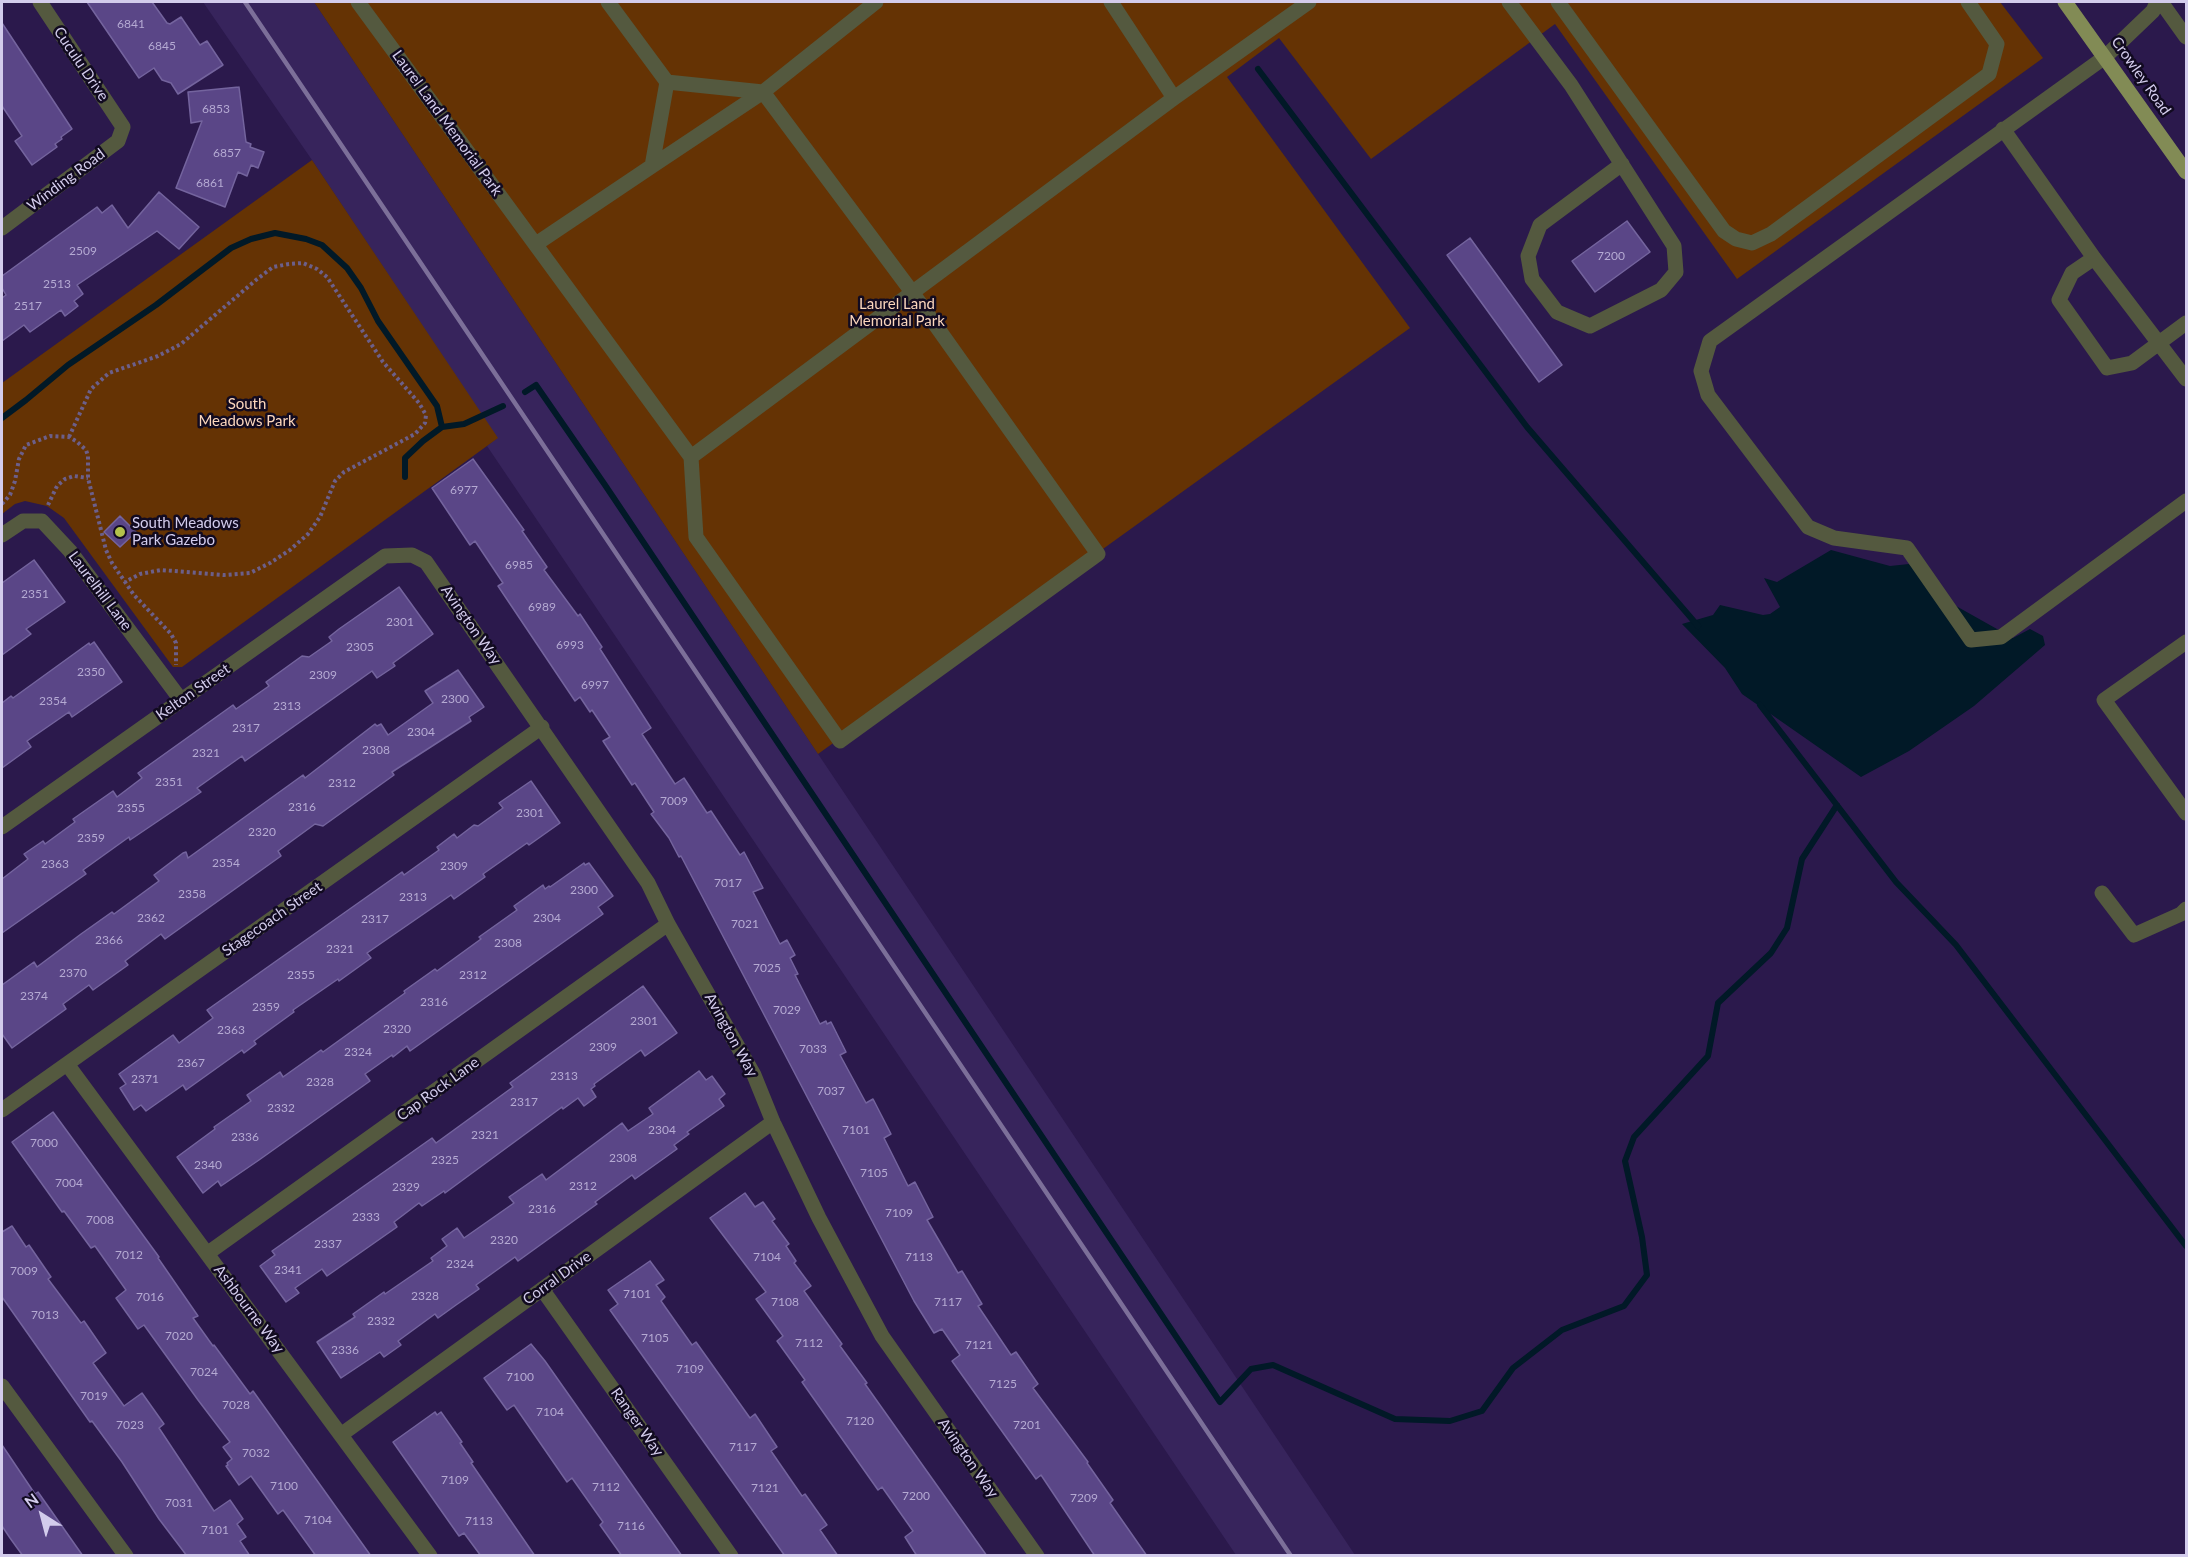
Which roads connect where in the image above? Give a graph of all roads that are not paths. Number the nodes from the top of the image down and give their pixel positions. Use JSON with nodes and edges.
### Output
{"nodes":[{"id":1,"x":40,"y":2,"type":"edge"},
{"id":2,"x":358,"y":2,"type":"edge"},
{"id":3,"x":608,"y":2,"type":"edge"},
{"id":4,"x":875,"y":2,"type":"edge"},
{"id":5,"x":1111,"y":2,"type":"edge"},
{"id":6,"x":1309,"y":2,"type":"edge"},
{"id":7,"x":1509,"y":2,"type":"edge"},
{"id":8,"x":1558,"y":2,"type":"edge"},
{"id":9,"x":1968,"y":2,"type":"edge"},
{"id":10,"x":2065,"y":2,"type":"edge"},
{"id":11,"x":2159,"y":2,"type":"edge"},
{"id":12,"x":2187,"y":37,"type":"edge"},
{"id":13,"x":2105,"y":57,"type":"junction"},
{"id":14,"x":667,"y":82,"type":"junction"},
{"id":15,"x":763,"y":92,"type":"junction"},
{"id":16,"x":1174,"y":98,"type":"junction"},
{"id":17,"x":123,"y":127,"type":"joint"},
{"id":18,"x":2002,"y":129,"type":"junction"},
{"id":19,"x":1622,"y":164,"type":"junction"},
{"id":20,"x":652,"y":166,"type":"junction"},
{"id":21,"x":2187,"y":172,"type":"edge"},
{"id":22,"x":2,"y":228,"type":"edge"},
{"id":23,"x":536,"y":244,"type":"junction"},
{"id":24,"x":2094,"y":258,"type":"junction"},
{"id":25,"x":912,"y":292,"type":"junction"},
{"id":26,"x":2187,"y":323,"type":"edge"},
{"id":27,"x":2159,"y":342,"type":"junction"},
{"id":28,"x":2187,"y":379,"type":"edge"},
{"id":29,"x":691,"y":457,"type":"junction"},
{"id":30,"x":2187,"y":501,"type":"edge"},
{"id":31,"x":2,"y":535,"type":"edge"},
{"id":32,"x":386,"y":556,"type":"joint"},
{"id":33,"x":2187,"y":642,"type":"edge"},
{"id":34,"x":181,"y":700,"type":"junction"},
{"id":35,"x":542,"y":727,"type":"junction"},
{"id":36,"x":2187,"y":813,"type":"edge"},
{"id":37,"x":2,"y":828,"type":"edge"},
{"id":38,"x":2102,"y":893,"type":"dead end"},
{"id":39,"x":2187,"y":909,"type":"edge"},
{"id":40,"x":668,"y":924,"type":"junction"},
{"id":41,"x":67,"y":1064,"type":"junction"},
{"id":42,"x":2,"y":1110,"type":"edge"},
{"id":43,"x":773,"y":1122,"type":"junction"},
{"id":44,"x":208,"y":1254,"type":"junction"},
{"id":45,"x":542,"y":1289,"type":"junction"},
{"id":46,"x":2,"y":1386,"type":"edge"},
{"id":47,"x":342,"y":1434,"type":"junction"},
{"id":48,"x":126,"y":1556,"type":"edge"},
{"id":49,"x":430,"y":1556,"type":"edge"},
{"id":50,"x":731,"y":1556,"type":"edge"},
{"id":51,"x":1037,"y":1556,"type":"edge"}],
"edges":[{"from":1,"to":17,"type":"street","name":"Cuculu Drive"},
{"from":2,"to":23,"type":"street","name":"Laurel Land Memorial Park"},
{"from":3,"to":14,"type":"street"},
{"from":4,"to":15,"type":"street"},
{"from":5,"to":16,"type":"street"},
{"from":6,"to":16,"type":"street"},
{"from":7,"to":19,"type":"street"},
{"from":8,"to":9,"type":"street"},
{"from":10,"to":13,"type":"main road","name":"Crowley Road"},
{"from":11,"to":12,"type":"street"},
{"from":11,"to":13,"type":"street"},
{"from":13,"to":18,"type":"street"},
{"from":13,"to":21,"type":"main road","name":"Crowley Road"},
{"from":14,"to":15,"type":"street"},
{"from":14,"to":20,"type":"street"},
{"from":15,"to":20,"type":"street"},
{"from":15,"to":25,"type":"street"},
{"from":16,"to":25,"type":"street"},
{"from":17,"to":22,"type":"street","name":"Winding Road"},
{"from":18,"to":24,"type":"street"},
{"from":18,"to":30,"type":"street"},
{"from":19,"to":19,"type":"street"},
{"from":20,"to":23,"type":"street"},
{"from":23,"to":29,"type":"street","name":"Laurel Land Memorial Park"},
{"from":24,"to":27,"type":"street"},
{"from":24,"to":27,"type":"street"},
{"from":25,"to":29,"type":"street"},
{"from":25,"to":29,"type":"street"},
{"from":26,"to":27,"type":"street"},
{"from":27,"to":28,"type":"street"},
{"from":31,"to":34,"type":"street","name":"Laurelhill Lane"},
{"from":32,"to":34,"type":"street","name":"Kelton Street"},
{"from":32,"to":35,"type":"street","name":"Avington Way"},
{"from":33,"to":36,"type":"street"},
{"from":34,"to":37,"type":"street","name":"Kelton Street"},
{"from":35,"to":40,"type":"street","name":"Avington Way"},
{"from":35,"to":41,"type":"street","name":"Stagecoach Street"},
{"from":38,"to":39,"type":"street"},
{"from":40,"to":43,"type":"street","name":"Avington Way"},
{"from":40,"to":44,"type":"street","name":"Cap Rock Lane"},
{"from":41,"to":42,"type":"street","name":"Stagecoach Street"},
{"from":41,"to":44,"type":"street","name":"Ashbourne Way"},
{"from":43,"to":45,"type":"street","name":"Corral Drive"},
{"from":43,"to":51,"type":"street","name":"Avington Way"},
{"from":44,"to":47,"type":"street","name":"Ashbourne Way"},
{"from":45,"to":47,"type":"street","name":"Corral Drive"},
{"from":45,"to":50,"type":"street","name":"Ranger Way"},
{"from":46,"to":48,"type":"street"},
{"from":47,"to":49,"type":"street","name":"Ashbourne Way"}]}
